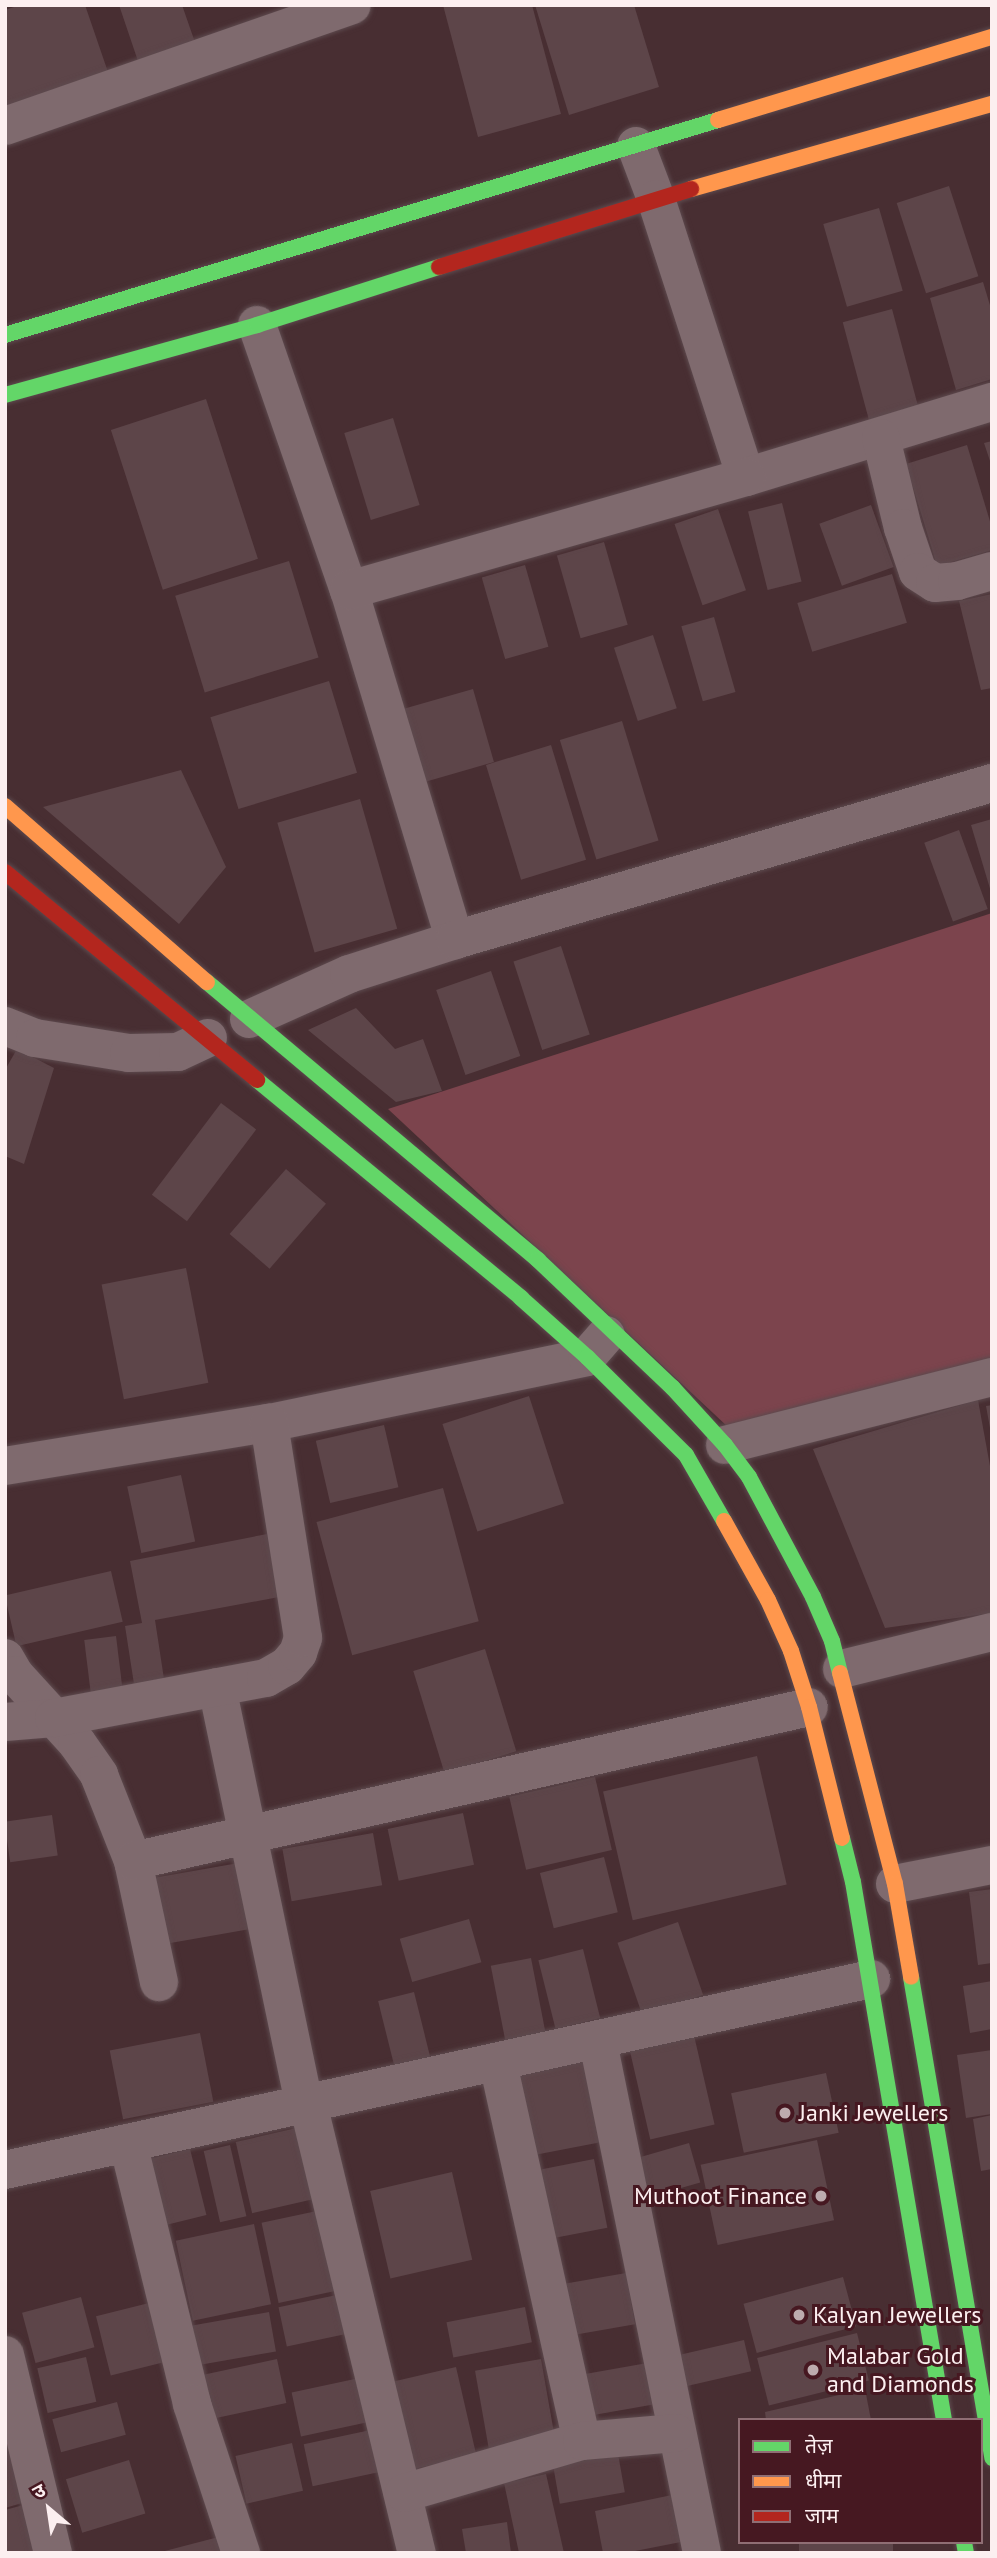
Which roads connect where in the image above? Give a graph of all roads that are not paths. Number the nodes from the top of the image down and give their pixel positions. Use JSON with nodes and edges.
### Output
{"nodes":[{"id":1,"x":352,"y":5,"type":"edge"},
{"id":2,"x":992,"y":37,"type":"edge"},
{"id":3,"x":992,"y":104,"type":"edge"},
{"id":4,"x":5,"y":126,"type":"edge"},
{"id":5,"x":636,"y":146,"type":"junction"},
{"id":6,"x":656,"y":199,"type":"junction"},
{"id":7,"x":257,"y":325,"type":"junction"},
{"id":8,"x":5,"y":335,"type":"edge"},
{"id":9,"x":5,"y":396,"type":"edge"},
{"id":10,"x":992,"y":402,"type":"edge"},
{"id":11,"x":881,"y":438,"type":"junction"},
{"id":12,"x":746,"y":477,"type":"junction"},
{"id":13,"x":992,"y":571,"type":"edge"},
{"id":14,"x":349,"y":590,"type":"junction"},
{"id":15,"x":992,"y":783,"type":"edge"},
{"id":16,"x":5,"y":806,"type":"edge"},
{"id":17,"x":5,"y":872,"type":"edge"},
{"id":18,"x":454,"y":940,"type":"junction"},
{"id":19,"x":249,"y":1019,"type":"junction"},
{"id":20,"x":5,"y":1026,"type":"edge"},
{"id":21,"x":208,"y":1038,"type":"junction"},
{"id":22,"x":612,"y":1328,"type":"junction"},
{"id":23,"x":587,"y":1357,"type":"junction"},
{"id":24,"x":992,"y":1377,"type":"edge"},
{"id":25,"x":269,"y":1423,"type":"junction"},
{"id":26,"x":725,"y":1445,"type":"junction"},
{"id":27,"x":5,"y":1466,"type":"edge"},
{"id":28,"x":992,"y":1632,"type":"edge"},
{"id":29,"x":5,"y":1658,"type":"edge"},
{"id":30,"x":842,"y":1669,"type":"junction"},
{"id":31,"x":218,"y":1687,"type":"junction"},
{"id":32,"x":809,"y":1707,"type":"junction"},
{"id":33,"x":54,"y":1718,"type":"junction"},
{"id":34,"x":5,"y":1722,"type":"edge"},
{"id":35,"x":250,"y":1835,"type":"junction"},
{"id":36,"x":133,"y":1861,"type":"junction"},
{"id":37,"x":992,"y":1865,"type":"edge"},
{"id":38,"x":895,"y":1884,"type":"junction"},
{"id":39,"x":871,"y":1979,"type":"junction"},
{"id":40,"x":159,"y":1982,"type":"dead end"},
{"id":41,"x":598,"y":2042,"type":"junction"},
{"id":42,"x":498,"y":2063,"type":"junction"},
{"id":43,"x":304,"y":2105,"type":"junction"},
{"id":44,"x":128,"y":2143,"type":"junction"},
{"id":45,"x":5,"y":2170,"type":"edge"},
{"id":46,"x":5,"y":2355,"type":"edge"},
{"id":47,"x":944,"y":2418,"type":"edge"},
{"id":48,"x":676,"y":2433,"type":"junction"},
{"id":49,"x":582,"y":2441,"type":"junction"},
{"id":50,"x":992,"y":2458,"type":"edge"},
{"id":51,"x":404,"y":2493,"type":"junction"},
{"id":52,"x":54,"y":2553,"type":"edge"},
{"id":53,"x":241,"y":2553,"type":"edge"},
{"id":54,"x":417,"y":2553,"type":"edge"},
{"id":55,"x":702,"y":2553,"type":"edge"}],
"edges":[{"from":1,"to":4,"type":"street"},
{"from":2,"to":5,"type":"street"},
{"from":3,"to":6,"type":"street"},
{"from":5,"to":6,"type":"street"},
{"from":5,"to":8,"type":"street"},
{"from":6,"to":7,"type":"street"},
{"from":6,"to":12,"type":"street"},
{"from":7,"to":9,"type":"street"},
{"from":7,"to":14,"type":"street"},
{"from":10,"to":11,"type":"street"},
{"from":11,"to":12,"type":"street"},
{"from":11,"to":13,"type":"street"},
{"from":12,"to":14,"type":"street"},
{"from":14,"to":18,"type":"street"},
{"from":15,"to":18,"type":"street"},
{"from":16,"to":19,"type":"street"},
{"from":17,"to":21,"type":"street"},
{"from":18,"to":19,"type":"street"},
{"from":19,"to":22,"type":"street"},
{"from":20,"to":21,"type":"street"},
{"from":21,"to":23,"type":"street"},
{"from":22,"to":23,"type":"street"},
{"from":22,"to":26,"type":"street"},
{"from":23,"to":25,"type":"street"},
{"from":23,"to":32,"type":"street"},
{"from":24,"to":26,"type":"street"},
{"from":25,"to":27,"type":"street"},
{"from":25,"to":31,"type":"street"},
{"from":26,"to":30,"type":"street"},
{"from":28,"to":30,"type":"street"},
{"from":29,"to":33,"type":"street"},
{"from":30,"to":38,"type":"street"},
{"from":31,"to":33,"type":"street"},
{"from":31,"to":35,"type":"street"},
{"from":32,"to":35,"type":"street"},
{"from":32,"to":39,"type":"street"},
{"from":33,"to":34,"type":"street"},
{"from":33,"to":36,"type":"street"},
{"from":35,"to":36,"type":"street"},
{"from":35,"to":43,"type":"street"},
{"from":36,"to":40,"type":"street"},
{"from":37,"to":38,"type":"street"},
{"from":38,"to":50,"type":"street"},
{"from":39,"to":41,"type":"street"},
{"from":39,"to":47,"type":"street"},
{"from":41,"to":42,"type":"street"},
{"from":41,"to":48,"type":"street"},
{"from":42,"to":43,"type":"street"},
{"from":42,"to":49,"type":"street"},
{"from":43,"to":44,"type":"street"},
{"from":43,"to":51,"type":"street"},
{"from":44,"to":45,"type":"street"},
{"from":44,"to":53,"type":"street"},
{"from":46,"to":52,"type":"street"},
{"from":48,"to":49,"type":"street"},
{"from":48,"to":55,"type":"street"},
{"from":49,"to":51,"type":"street"},
{"from":51,"to":54,"type":"street"}]}
